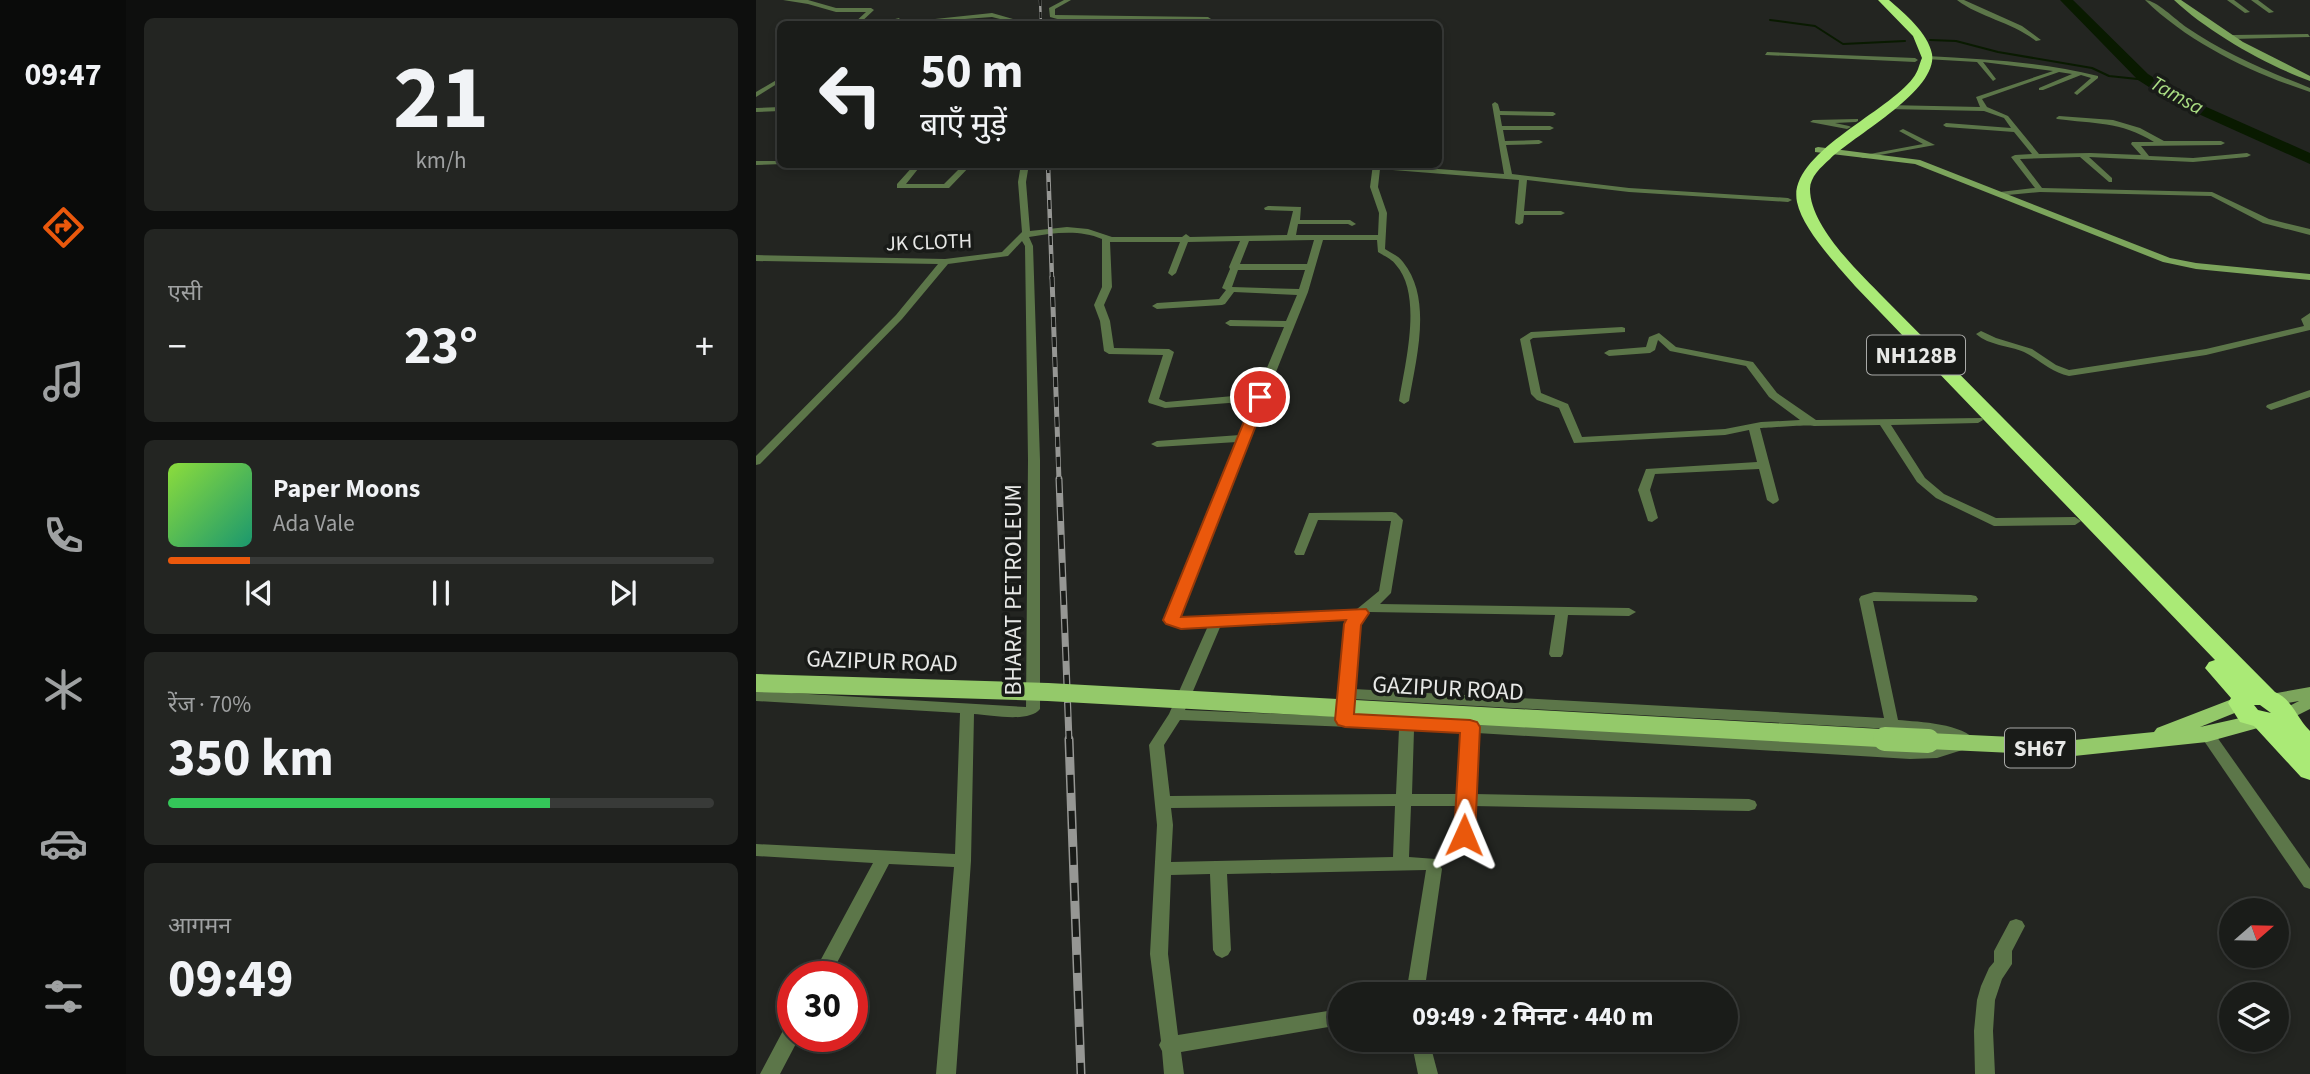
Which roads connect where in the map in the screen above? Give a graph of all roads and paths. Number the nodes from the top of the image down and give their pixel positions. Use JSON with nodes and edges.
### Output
{"nodes":[{"id":1,"x":786,"y":0,"type":"edge"},
{"id":2,"x":1068,"y":0,"type":"edge"},
{"id":3,"x":1874,"y":0,"type":"edge"},
{"id":4,"x":1883,"y":0,"type":"edge"},
{"id":5,"x":1960,"y":0,"type":"edge"},
{"id":6,"x":2148,"y":0,"type":"edge"},
{"id":7,"x":2177,"y":0,"type":"edge"},
{"id":8,"x":2230,"y":0,"type":"edge"},
{"id":9,"x":2254,"y":0,"type":"edge"},
{"id":10,"x":2247,"y":12,"type":"dead end"},
{"id":11,"x":2272,"y":12,"type":"dead end"},
{"id":12,"x":899,"y":19,"type":"dead end"},
{"id":13,"x":938,"y":19,"type":"dead end"},
{"id":14,"x":859,"y":21,"type":"edge"},
{"id":15,"x":892,"y":21,"type":"edge"},
{"id":16,"x":1006,"y":21,"type":"edge"},
{"id":17,"x":1063,"y":21,"type":"edge"},
{"id":18,"x":1206,"y":21,"type":"edge"},
{"id":19,"x":2308,"y":36,"type":"edge"},
{"id":20,"x":2233,"y":37,"type":"junction"},
{"id":21,"x":2038,"y":40,"type":"dead end"},
{"id":22,"x":1791,"y":45,"type":"dead end"},
{"id":23,"x":1767,"y":54,"type":"dead end"},
{"id":24,"x":1798,"y":55,"type":"junction"},
{"id":25,"x":1921,"y":59,"type":"junction"},
{"id":26,"x":1979,"y":61,"type":"junction"},
{"id":27,"x":2060,"y":71,"type":"junction"},
{"id":28,"x":2080,"y":73,"type":"junction"},
{"id":29,"x":1993,"y":79,"type":"dead end"},
{"id":30,"x":2310,"y":79,"type":"edge"},
{"id":31,"x":777,"y":82,"type":"edge"},
{"id":32,"x":2310,"y":88,"type":"edge"},
{"id":33,"x":2040,"y":89,"type":"dead end"},
{"id":34,"x":2077,"y":93,"type":"dead end"},
{"id":35,"x":756,"y":95,"type":"edge"},
{"id":36,"x":1495,"y":104,"type":"dead end"},
{"id":37,"x":1888,"y":107,"type":"junction"},
{"id":38,"x":777,"y":109,"type":"edge"},
{"id":39,"x":1986,"y":109,"type":"junction"},
{"id":40,"x":756,"y":110,"type":"edge"},
{"id":41,"x":1497,"y":113,"type":"junction"},
{"id":42,"x":1553,"y":114,"type":"dead end"},
{"id":43,"x":2059,"y":118,"type":"dead end"},
{"id":44,"x":1946,"y":125,"type":"dead end"},
{"id":45,"x":1500,"y":128,"type":"junction"},
{"id":46,"x":1550,"y":128,"type":"dead end"},
{"id":47,"x":2015,"y":130,"type":"junction"},
{"id":48,"x":1903,"y":131,"type":"dead end"},
{"id":49,"x":1539,"y":142,"type":"dead end"},
{"id":50,"x":1503,"y":143,"type":"junction"},
{"id":51,"x":2221,"y":143,"type":"dead end"},
{"id":52,"x":2163,"y":144,"type":"junction"},
{"id":53,"x":1824,"y":151,"type":"junction"},
{"id":54,"x":2036,"y":155,"type":"junction"},
{"id":55,"x":2082,"y":155,"type":"junction"},
{"id":56,"x":2246,"y":155,"type":"dead end"},
{"id":57,"x":1863,"y":156,"type":"junction"},
{"id":58,"x":2147,"y":158,"type":"junction"},
{"id":59,"x":756,"y":163,"type":"edge"},
{"id":60,"x":777,"y":163,"type":"edge"},
{"id":61,"x":916,"y":168,"type":"edge"},
{"id":62,"x":965,"y":168,"type":"edge"},
{"id":63,"x":1024,"y":168,"type":"edge"},
{"id":64,"x":1377,"y":168,"type":"edge"},
{"id":65,"x":1403,"y":168,"type":"edge"},
{"id":66,"x":1508,"y":176,"type":"junction"},
{"id":67,"x":1523,"y":178,"type":"junction"},
{"id":68,"x":2109,"y":180,"type":"dead end"},
{"id":69,"x":1558,"y":183,"type":"joint"},
{"id":70,"x":2040,"y":190,"type":"junction"},
{"id":71,"x":2000,"y":194,"type":"junction"},
{"id":72,"x":1788,"y":200,"type":"junction"},
{"id":73,"x":1268,"y":208,"type":"dead end"},
{"id":74,"x":1520,"y":213,"type":"junction"},
{"id":75,"x":1561,"y":213,"type":"dead end"},
{"id":76,"x":1295,"y":222,"type":"junction"},
{"id":77,"x":1519,"y":223,"type":"dead end"},
{"id":78,"x":1352,"y":224,"type":"dead end"},
{"id":79,"x":2310,"y":232,"type":"edge"},
{"id":80,"x":1024,"y":235,"type":"junction"},
{"id":81,"x":1186,"y":237,"type":"junction"},
{"id":82,"x":1246,"y":237,"type":"junction"},
{"id":83,"x":1382,"y":237,"type":"junction"},
{"id":84,"x":1290,"y":238,"type":"junction"},
{"id":85,"x":1109,"y":239,"type":"junction"},
{"id":86,"x":1319,"y":239,"type":"junction"},
{"id":87,"x":756,"y":258,"type":"edge"},
{"id":88,"x":945,"y":262,"type":"junction"},
{"id":89,"x":1233,"y":267,"type":"junction"},
{"id":90,"x":1312,"y":267,"type":"junction"},
{"id":91,"x":1172,"y":273,"type":"dead end"},
{"id":92,"x":2310,"y":277,"type":"edge"},
{"id":93,"x":1231,"y":290,"type":"junction"},
{"id":94,"x":1303,"y":292,"type":"junction"},
{"id":95,"x":1157,"y":306,"type":"dead end"},
{"id":96,"x":2310,"y":316,"type":"edge"},
{"id":97,"x":1230,"y":323,"type":"dead end"},
{"id":98,"x":1289,"y":324,"type":"junction"},
{"id":99,"x":1622,"y":330,"type":"dead end"},
{"id":100,"x":1981,"y":334,"type":"dead end"},
{"id":101,"x":1609,"y":354,"type":"dead end"},
{"id":102,"x":2310,"y":393,"type":"edge"},
{"id":103,"x":1260,"y":397,"type":"junction"},
{"id":104,"x":1404,"y":401,"type":"dead end"},
{"id":105,"x":2271,"y":407,"type":"dead end"},
{"id":106,"x":1809,"y":421,"type":"junction"},
{"id":107,"x":1978,"y":421,"type":"junction"},
{"id":108,"x":1884,"y":423,"type":"junction"},
{"id":109,"x":1754,"y":426,"type":"junction"},
{"id":110,"x":1245,"y":438,"type":"junction"},
{"id":111,"x":1157,"y":444,"type":"dead end"},
{"id":112,"x":756,"y":462,"type":"edge"},
{"id":113,"x":1765,"y":465,"type":"junction"},
{"id":114,"x":1773,"y":500,"type":"dead end"},
{"id":115,"x":1652,"y":518,"type":"dead end"},
{"id":116,"x":2075,"y":521,"type":"junction"},
{"id":117,"x":1300,"y":552,"type":"dead end"},
{"id":118,"x":1971,"y":599,"type":"dead end"},
{"id":119,"x":1364,"y":611,"type":"junction"},
{"id":120,"x":1562,"y":611,"type":"junction"},
{"id":121,"x":1629,"y":612,"type":"dead end"},
{"id":122,"x":1216,"y":622,"type":"junction"},
{"id":123,"x":1556,"y":654,"type":"dead end"},
{"id":124,"x":756,"y":683,"type":"edge"},
{"id":125,"x":1346,"y":694,"type":"junction"},
{"id":126,"x":2310,"y":694,"type":"edge"},
{"id":127,"x":756,"y":696,"type":"edge"},
{"id":128,"x":2310,"y":702,"type":"edge"},
{"id":129,"x":967,"y":707,"type":"junction"},
{"id":130,"x":2264,"y":709,"type":"junction"},
{"id":131,"x":1176,"y":715,"type":"junction"},
{"id":132,"x":1345,"y":720,"type":"junction"},
{"id":133,"x":1407,"y":724,"type":"junction"},
{"id":134,"x":1892,"y":724,"type":"junction"},
{"id":135,"x":1470,"y":727,"type":"junction"},
{"id":136,"x":2207,"y":734,"type":"junction"},
{"id":137,"x":2151,"y":738,"type":"junction"},
{"id":138,"x":1973,"y":744,"type":"junction"},
{"id":139,"x":2310,"y":747,"type":"edge"},
{"id":140,"x":2310,"y":770,"type":"edge"},
{"id":141,"x":1404,"y":800,"type":"junction"},
{"id":142,"x":1465,"y":800,"type":"junction"},
{"id":143,"x":1162,"y":802,"type":"junction"},
{"id":144,"x":1749,"y":805,"type":"dead end"},
{"id":145,"x":1464,"y":835,"type":"dead end"},
{"id":146,"x":756,"y":850,"type":"edge"},
{"id":147,"x":884,"y":858,"type":"junction"},
{"id":148,"x":963,"y":861,"type":"junction"},
{"id":149,"x":1399,"y":863,"type":"junction"},
{"id":150,"x":1218,"y":868,"type":"junction"},
{"id":151,"x":1163,"y":869,"type":"junction"},
{"id":152,"x":2310,"y":882,"type":"edge"},
{"id":153,"x":2016,"y":926,"type":"dead end"},
{"id":154,"x":1222,"y":950,"type":"dead end"},
{"id":155,"x":829,"y":961,"type":"edge"},
{"id":156,"x":1417,"y":982,"type":"edge"},
{"id":157,"x":1328,"y":1019,"type":"edge"},
{"id":158,"x":1168,"y":1045,"type":"junction"},
{"id":159,"x":782,"y":1052,"type":"edge"},
{"id":160,"x":1423,"y":1052,"type":"edge"},
{"id":161,"x":770,"y":1074,"type":"edge"},
{"id":162,"x":946,"y":1074,"type":"edge"},
{"id":163,"x":1174,"y":1074,"type":"edge"},
{"id":164,"x":1428,"y":1074,"type":"edge"},
{"id":165,"x":1985,"y":1074,"type":"edge"}],
"edges":[{"from":1,"to":14,"type":"street"},
{"from":2,"to":17,"type":"street"},
{"from":3,"to":25,"type":"highway"},
{"from":4,"to":25,"type":"highway"},
{"from":5,"to":21,"type":"street"},
{"from":6,"to":32,"type":"street"},
{"from":7,"to":20,"type":"street"},
{"from":8,"to":10,"type":"street"},
{"from":9,"to":11,"type":"street"},
{"from":12,"to":15,"type":"street"},
{"from":13,"to":16,"type":"street"},
{"from":17,"to":18,"type":"street"},
{"from":19,"to":20,"type":"street"},
{"from":20,"to":30,"type":"street"},
{"from":22,"to":24,"type":"street"},
{"from":23,"to":24,"type":"street"},
{"from":24,"to":25,"type":"street"},
{"from":25,"to":26,"type":"street"},
{"from":25,"to":37,"type":"highway","number":"NH128B"},
{"from":25,"to":53,"type":"highway","number":"NH128B"},
{"from":26,"to":27,"type":"street"},
{"from":26,"to":29,"type":"street"},
{"from":27,"to":28,"type":"street"},
{"from":27,"to":39,"type":"street"},
{"from":28,"to":33,"type":"street"},
{"from":28,"to":34,"type":"street"},
{"from":31,"to":35,"type":"street"},
{"from":36,"to":41,"type":"street"},
{"from":37,"to":39,"type":"street"},
{"from":37,"to":53,"type":"highway","number":"NH128B"},
{"from":38,"to":40,"type":"street"},
{"from":39,"to":47,"type":"street"},
{"from":41,"to":42,"type":"street"},
{"from":41,"to":45,"type":"street"},
{"from":43,"to":52,"type":"street"},
{"from":44,"to":47,"type":"street"},
{"from":45,"to":46,"type":"street"},
{"from":45,"to":50,"type":"street"},
{"from":47,"to":54,"type":"street"},
{"from":48,"to":57,"type":"street"},
{"from":49,"to":50,"type":"street"},
{"from":50,"to":66,"type":"street"},
{"from":51,"to":52,"type":"street"},
{"from":52,"to":58,"type":"street"},
{"from":53,"to":57,"type":"street"},
{"from":53,"to":72,"type":"highway","number":"NH128B"},
{"from":53,"to":130,"type":"highway","number":"NH128B"},
{"from":54,"to":55,"type":"street"},
{"from":54,"to":70,"type":"street"},
{"from":55,"to":58,"type":"street"},
{"from":55,"to":68,"type":"street"},
{"from":56,"to":58,"type":"street"},
{"from":57,"to":71,"type":"street"},
{"from":59,"to":60,"type":"street"},
{"from":61,"to":62,"type":"street"},
{"from":63,"to":80,"type":"street"},
{"from":64,"to":83,"type":"street"},
{"from":65,"to":66,"type":"street"},
{"from":66,"to":67,"type":"street"},
{"from":67,"to":69,"type":"street"},
{"from":67,"to":74,"type":"street"},
{"from":69,"to":72,"type":"street"},
{"from":70,"to":71,"type":"street"},
{"from":70,"to":79,"type":"street"},
{"from":71,"to":92,"type":"street"},
{"from":72,"to":107,"type":"highway","number":"NH128B"},
{"from":73,"to":76,"type":"street"},
{"from":74,"to":75,"type":"street"},
{"from":74,"to":77,"type":"street"},
{"from":76,"to":78,"type":"street"},
{"from":76,"to":84,"type":"street"},
{"from":80,"to":85,"type":"street"},
{"from":80,"to":88,"type":"street","name":"JK CLOTH"},
{"from":80,"to":129,"type":"street","name":"BHARAT PETROLEUM"},
{"from":81,"to":82,"type":"street"},
{"from":81,"to":85,"type":"street"},
{"from":81,"to":91,"type":"street"},
{"from":82,"to":84,"type":"street"},
{"from":82,"to":89,"type":"street"},
{"from":83,"to":86,"type":"street"},
{"from":83,"to":104,"type":"street"},
{"from":84,"to":86,"type":"street"},
{"from":85,"to":103,"type":"street"},
{"from":86,"to":90,"type":"street"},
{"from":87,"to":88,"type":"street","name":"JK CLOTH"},
{"from":88,"to":112,"type":"street"},
{"from":89,"to":90,"type":"street"},
{"from":89,"to":93,"type":"street"},
{"from":90,"to":94,"type":"street"},
{"from":93,"to":94,"type":"street"},
{"from":93,"to":95,"type":"street"},
{"from":94,"to":98,"type":"street"},
{"from":96,"to":100,"type":"street"},
{"from":97,"to":98,"type":"street"},
{"from":98,"to":103,"type":"street"},
{"from":99,"to":109,"type":"street"},
{"from":101,"to":106,"type":"street"},
{"from":102,"to":105,"type":"street"},
{"from":103,"to":110,"type":"street"},
{"from":106,"to":108,"type":"street"},
{"from":106,"to":109,"type":"street"},
{"from":107,"to":108,"type":"street"},
{"from":107,"to":116,"type":"highway","number":"NH128B"},
{"from":108,"to":116,"type":"street"},
{"from":109,"to":113,"type":"street"},
{"from":110,"to":111,"type":"street"},
{"from":110,"to":122,"type":"street"},
{"from":113,"to":114,"type":"street"},
{"from":113,"to":115,"type":"street"},
{"from":116,"to":130,"type":"highway","number":"NH128B"},
{"from":117,"to":119,"type":"street"},
{"from":118,"to":134,"type":"street"},
{"from":119,"to":120,"type":"street"},
{"from":119,"to":122,"type":"street"},
{"from":119,"to":125,"type":"street"},
{"from":120,"to":121,"type":"street"},
{"from":120,"to":123,"type":"street"},
{"from":122,"to":131,"type":"street"},
{"from":124,"to":138,"type":"main road","name":"GAZIPUR ROAD","number":"SH67","bridge":true},
{"from":125,"to":132,"type":"street"},
{"from":125,"to":134,"type":"street"},
{"from":126,"to":130,"type":"street"},
{"from":127,"to":129,"type":"street","name":"BHARAT PETROLEUM"},
{"from":128,"to":130,"type":"street"},
{"from":129,"to":148,"type":"street"},
{"from":130,"to":136,"type":"main road","number":"SH67"},
{"from":130,"to":137,"type":"main road","number":"SH67"},
{"from":130,"to":139,"type":"highway"},
{"from":130,"to":140,"type":"highway"},
{"from":131,"to":132,"type":"street"},
{"from":131,"to":143,"type":"street"},
{"from":132,"to":133,"type":"street"},
{"from":133,"to":135,"type":"street"},
{"from":133,"to":141,"type":"street"},
{"from":134,"to":138,"type":"street"},
{"from":135,"to":138,"type":"street"},
{"from":135,"to":142,"type":"street"},
{"from":136,"to":137,"type":"main road","number":"SH67"},
{"from":136,"to":152,"type":"street"},
{"from":137,"to":138,"type":"main road","number":"SH67"},
{"from":141,"to":142,"type":"street"},
{"from":141,"to":143,"type":"street"},
{"from":141,"to":149,"type":"street"},
{"from":142,"to":144,"type":"street"},
{"from":142,"to":145,"type":"street"},
{"from":143,"to":151,"type":"street"},
{"from":146,"to":147,"type":"street"},
{"from":147,"to":148,"type":"street"},
{"from":147,"to":155,"type":"street"},
{"from":148,"to":162,"type":"street"},
{"from":149,"to":150,"type":"street"},
{"from":149,"to":156,"type":"street"},
{"from":150,"to":151,"type":"street"},
{"from":150,"to":154,"type":"street"},
{"from":151,"to":158,"type":"street"},
{"from":153,"to":165,"type":"street"},
{"from":157,"to":158,"type":"street"},
{"from":158,"to":163,"type":"street"},
{"from":159,"to":161,"type":"street"},
{"from":160,"to":164,"type":"street"}]}
